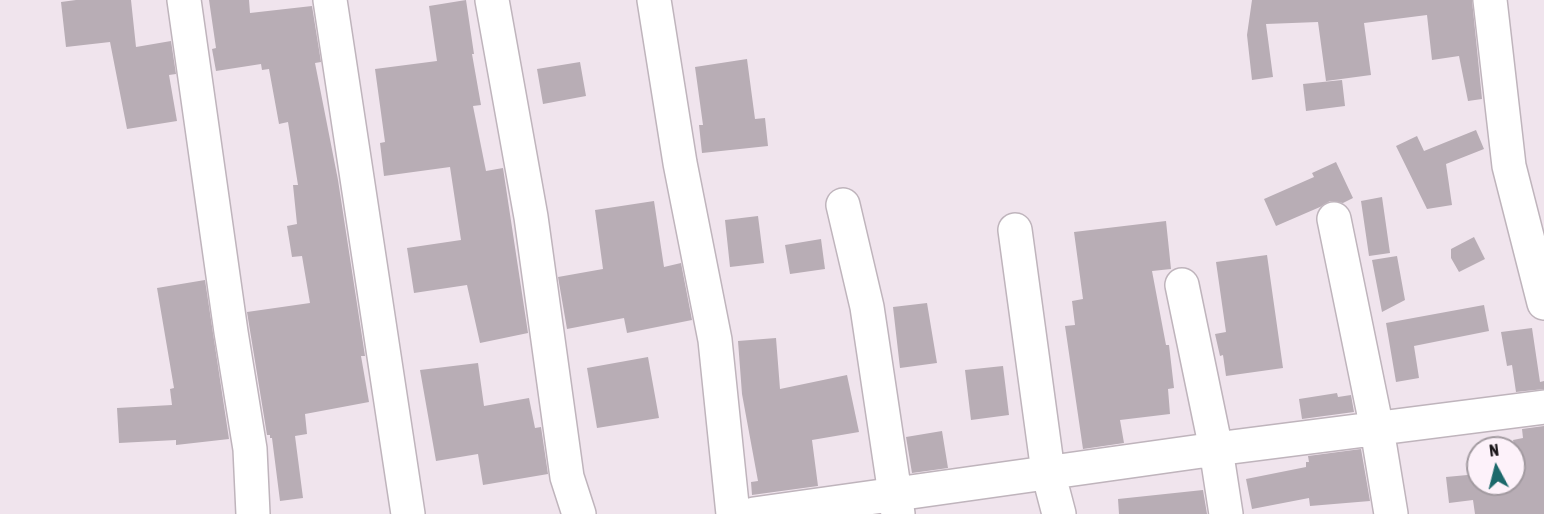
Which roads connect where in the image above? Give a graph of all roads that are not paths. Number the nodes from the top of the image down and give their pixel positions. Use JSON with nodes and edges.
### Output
{"nodes":[{"id":1,"x":184,"y":0,"type":"edge"},
{"id":2,"x":330,"y":0,"type":"edge"},
{"id":3,"x":492,"y":0,"type":"edge"},
{"id":4,"x":654,"y":0,"type":"edge"},
{"id":5,"x":1490,"y":0,"type":"edge"},
{"id":6,"x":843,"y":205,"type":"dead end"},
{"id":7,"x":1334,"y":219,"type":"dead end"},
{"id":8,"x":1015,"y":230,"type":"dead end"},
{"id":9,"x":1182,"y":285,"type":"dead end"},
{"id":10,"x":1544,"y":303,"type":"edge"},
{"id":11,"x":1544,"y":407,"type":"edge"},
{"id":12,"x":1377,"y":429,"type":"junction"},
{"id":13,"x":1216,"y":449,"type":"junction"},
{"id":14,"x":1048,"y":472,"type":"junction"},
{"id":15,"x":897,"y":505,"type":"edge"},
{"id":16,"x":253,"y":514,"type":"edge"},
{"id":17,"x":408,"y":514,"type":"edge"},
{"id":18,"x":579,"y":514,"type":"edge"},
{"id":19,"x":733,"y":514,"type":"edge"},
{"id":20,"x":754,"y":514,"type":"edge"},
{"id":21,"x":1059,"y":514,"type":"edge"},
{"id":22,"x":1226,"y":514,"type":"edge"},
{"id":23,"x":1391,"y":514,"type":"edge"}],
"edges":[{"from":1,"to":16,"type":"street"},
{"from":2,"to":17,"type":"street"},
{"from":3,"to":18,"type":"street"},
{"from":4,"to":19,"type":"street"},
{"from":5,"to":10,"type":"street"},
{"from":6,"to":15,"type":"street"},
{"from":7,"to":12,"type":"street"},
{"from":8,"to":14,"type":"street"},
{"from":9,"to":13,"type":"street"},
{"from":11,"to":12,"type":"street"},
{"from":12,"to":13,"type":"street"},
{"from":12,"to":23,"type":"street"},
{"from":13,"to":14,"type":"street"},
{"from":13,"to":22,"type":"street"},
{"from":14,"to":15,"type":"street"},
{"from":14,"to":21,"type":"street"},
{"from":15,"to":20,"type":"street"}]}
